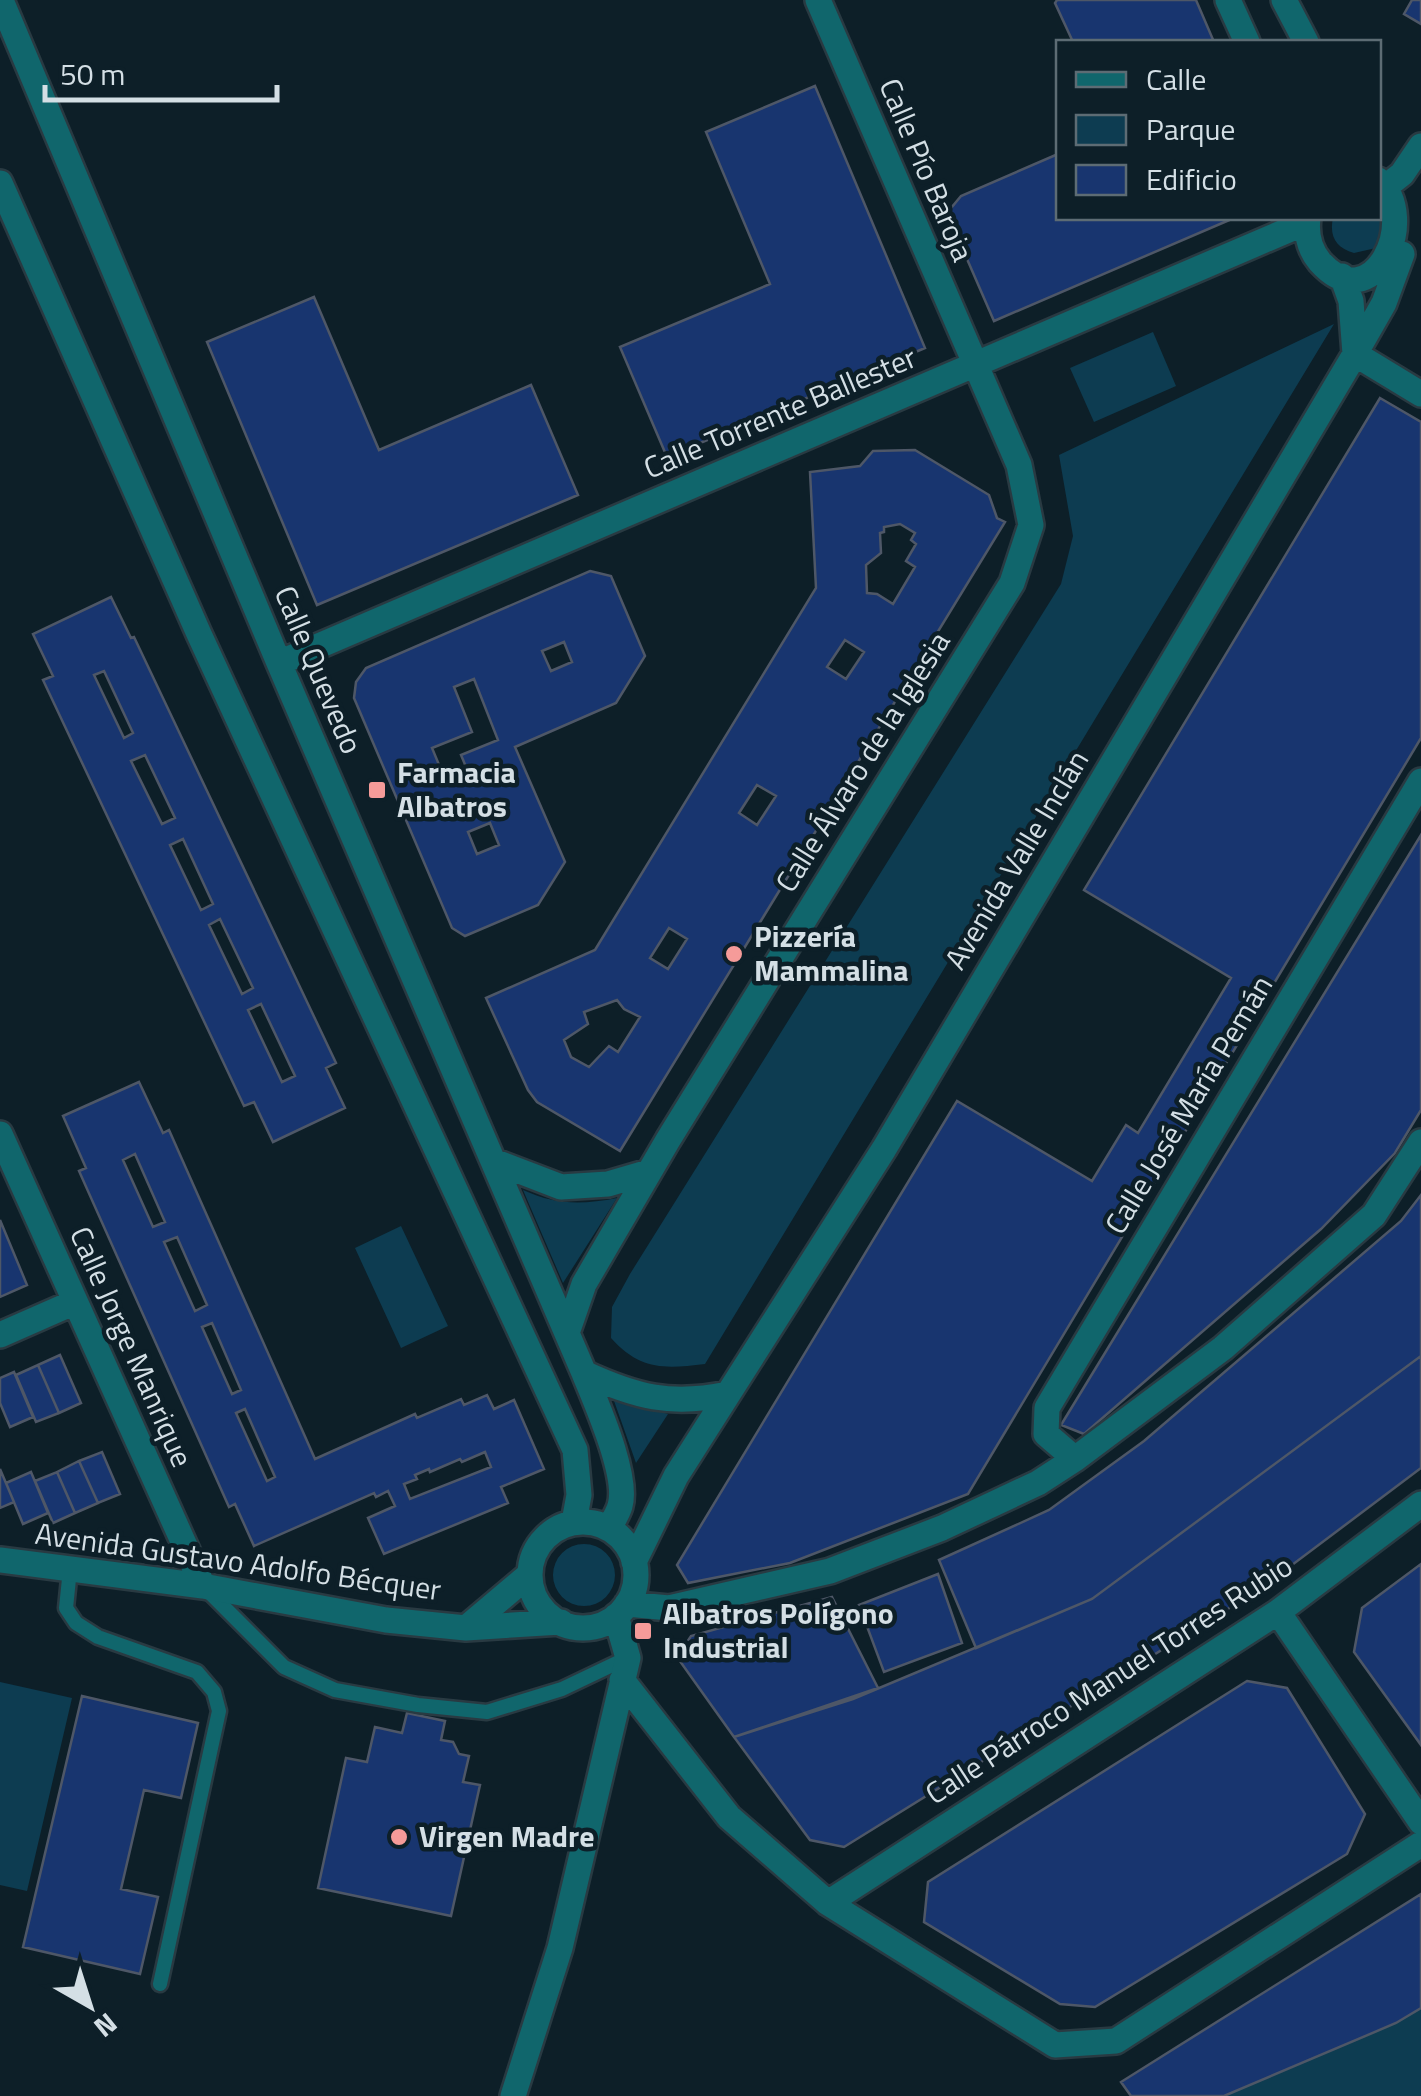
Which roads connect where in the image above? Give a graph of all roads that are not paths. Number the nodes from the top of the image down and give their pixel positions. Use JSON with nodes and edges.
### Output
{"nodes":[{"id":1,"x":818,"y":0,"type":"edge"},
{"id":2,"x":1228,"y":0,"type":"edge"},
{"id":3,"x":1284,"y":0,"type":"edge"},
{"id":4,"x":2,"y":4,"type":"edge"},
{"id":5,"x":1246,"y":40,"type":"edge"},
{"id":6,"x":1305,"y":40,"type":"edge"},
{"id":7,"x":1421,"y":146,"type":"edge"},
{"id":8,"x":0,"y":183,"type":"edge"},
{"id":9,"x":1383,"y":183,"type":"edge"},
{"id":10,"x":1415,"y":217,"type":"edge"},
{"id":11,"x":1307,"y":220,"type":"edge"},
{"id":12,"x":1402,"y":254,"type":"junction"},
{"id":13,"x":1342,"y":276,"type":"junction"},
{"id":14,"x":1355,"y":354,"type":"junction"},
{"id":15,"x":974,"y":366,"type":"junction"},
{"id":16,"x":1421,"y":394,"type":"edge"},
{"id":17,"x":279,"y":662,"type":"junction"},
{"id":18,"x":1421,"y":781,"type":"edge"},
{"id":19,"x":0,"y":1134,"type":"edge"},
{"id":20,"x":1421,"y":1142,"type":"edge"},
{"id":21,"x":493,"y":1161,"type":"junction"},
{"id":22,"x":649,"y":1172,"type":"junction"},
{"id":23,"x":75,"y":1302,"type":"junction"},
{"id":24,"x":567,"y":1333,"type":"junction"},
{"id":25,"x":0,"y":1335,"type":"edge"},
{"id":26,"x":584,"y":1373,"type":"junction"},
{"id":27,"x":728,"y":1394,"type":"junction"},
{"id":28,"x":1075,"y":1459,"type":"junction"},
{"id":29,"x":676,"y":1476,"type":"junction"},
{"id":30,"x":1421,"y":1504,"type":"edge"},
{"id":31,"x":574,"y":1522,"type":"junction"},
{"id":32,"x":613,"y":1531,"type":"junction"},
{"id":33,"x":0,"y":1560,"type":"edge"},
{"id":34,"x":634,"y":1562,"type":"junction"},
{"id":35,"x":70,"y":1570,"type":"junction"},
{"id":36,"x":530,"y":1574,"type":"junction"},
{"id":37,"x":203,"y":1586,"type":"junction"},
{"id":38,"x":622,"y":1610,"type":"junction"},
{"id":39,"x":1278,"y":1612,"type":"junction"},
{"id":40,"x":561,"y":1622,"type":"junction"},
{"id":41,"x":466,"y":1628,"type":"junction"},
{"id":42,"x":625,"y":1669,"type":"junction"},
{"id":43,"x":1421,"y":1822,"type":"edge"},
{"id":44,"x":1421,"y":1844,"type":"edge"},
{"id":45,"x":828,"y":1903,"type":"junction"},
{"id":46,"x":160,"y":1984,"type":"dead end"},
{"id":47,"x":513,"y":2096,"type":"edge"}],
"edges":[{"from":1,"to":15,"type":"street","name":"Calle Pío Baroja"},
{"from":2,"to":5,"type":"street"},
{"from":3,"to":6,"type":"street"},
{"from":4,"to":17,"type":"street","name":"Calle Quevedo"},
{"from":7,"to":9,"type":"street"},
{"from":8,"to":31,"type":"street"},
{"from":9,"to":10,"type":"street"},
{"from":10,"to":12,"type":"street","name":"Avenida Valle Inclán"},
{"from":11,"to":13,"type":"street"},
{"from":11,"to":15,"type":"street","name":"Calle Torrente Ballester"},
{"from":12,"to":13,"type":"street"},
{"from":12,"to":14,"type":"street","name":"Avenida Valle Inclán"},
{"from":13,"to":14,"type":"street"},
{"from":14,"to":16,"type":"street"},
{"from":14,"to":27,"type":"street","name":"Avenida Valle Inclán"},
{"from":15,"to":17,"type":"street","name":"Calle Torrente Ballester"},
{"from":15,"to":22,"type":"street","name":"Calle Álvaro de la Iglesia"},
{"from":17,"to":21,"type":"street","name":"Calle Quevedo"},
{"from":18,"to":28,"type":"street","name":"Calle José María Pemán"},
{"from":19,"to":23,"type":"street","name":"Calle Jorge Manrique"},
{"from":20,"to":28,"type":"street"},
{"from":21,"to":22,"type":"street"},
{"from":21,"to":24,"type":"street","name":"Calle Quevedo"},
{"from":22,"to":24,"type":"street","name":"Calle Álvaro de la Iglesia"},
{"from":23,"to":25,"type":"street"},
{"from":23,"to":37,"type":"street","name":"Calle Jorge Manrique"},
{"from":24,"to":26,"type":"street","name":"Calle Quevedo"},
{"from":26,"to":27,"type":"street"},
{"from":26,"to":32,"type":"street","name":"Calle Quevedo"},
{"from":27,"to":29,"type":"street","name":"Avenida Valle Inclán"},
{"from":28,"to":38,"type":"street"},
{"from":29,"to":32,"type":"street","name":"Avenida Valle Inclán"},
{"from":29,"to":34,"type":"street","name":"Avenida Valle Inclán"},
{"from":30,"to":39,"type":"street","name":"Calle Párroco Manuel Torres Rubio"},
{"from":31,"to":32,"type":"street"},
{"from":31,"to":36,"type":"street"},
{"from":32,"to":34,"type":"street"},
{"from":33,"to":35,"type":"street","name":"Avenida Gustavo Adolfo Bécquer"},
{"from":34,"to":38,"type":"street"},
{"from":35,"to":37,"type":"street","name":"Avenida Gustavo Adolfo Bécquer"},
{"from":35,"to":46,"type":"lane"},
{"from":36,"to":40,"type":"street"},
{"from":36,"to":41,"type":"street","name":"Avenida Gustavo Adolfo Bécquer"},
{"from":37,"to":41,"type":"street","name":"Avenida Gustavo Adolfo Bécquer"},
{"from":37,"to":42,"type":"lane"},
{"from":38,"to":40,"type":"street"},
{"from":38,"to":42,"type":"street"},
{"from":39,"to":43,"type":"street"},
{"from":39,"to":45,"type":"street","name":"Calle Párroco Manuel Torres Rubio"},
{"from":40,"to":41,"type":"street","name":"Avenida Gustavo Adolfo Bécquer"},
{"from":42,"to":45,"type":"street"},
{"from":42,"to":47,"type":"street"},
{"from":44,"to":45,"type":"street"}]}
